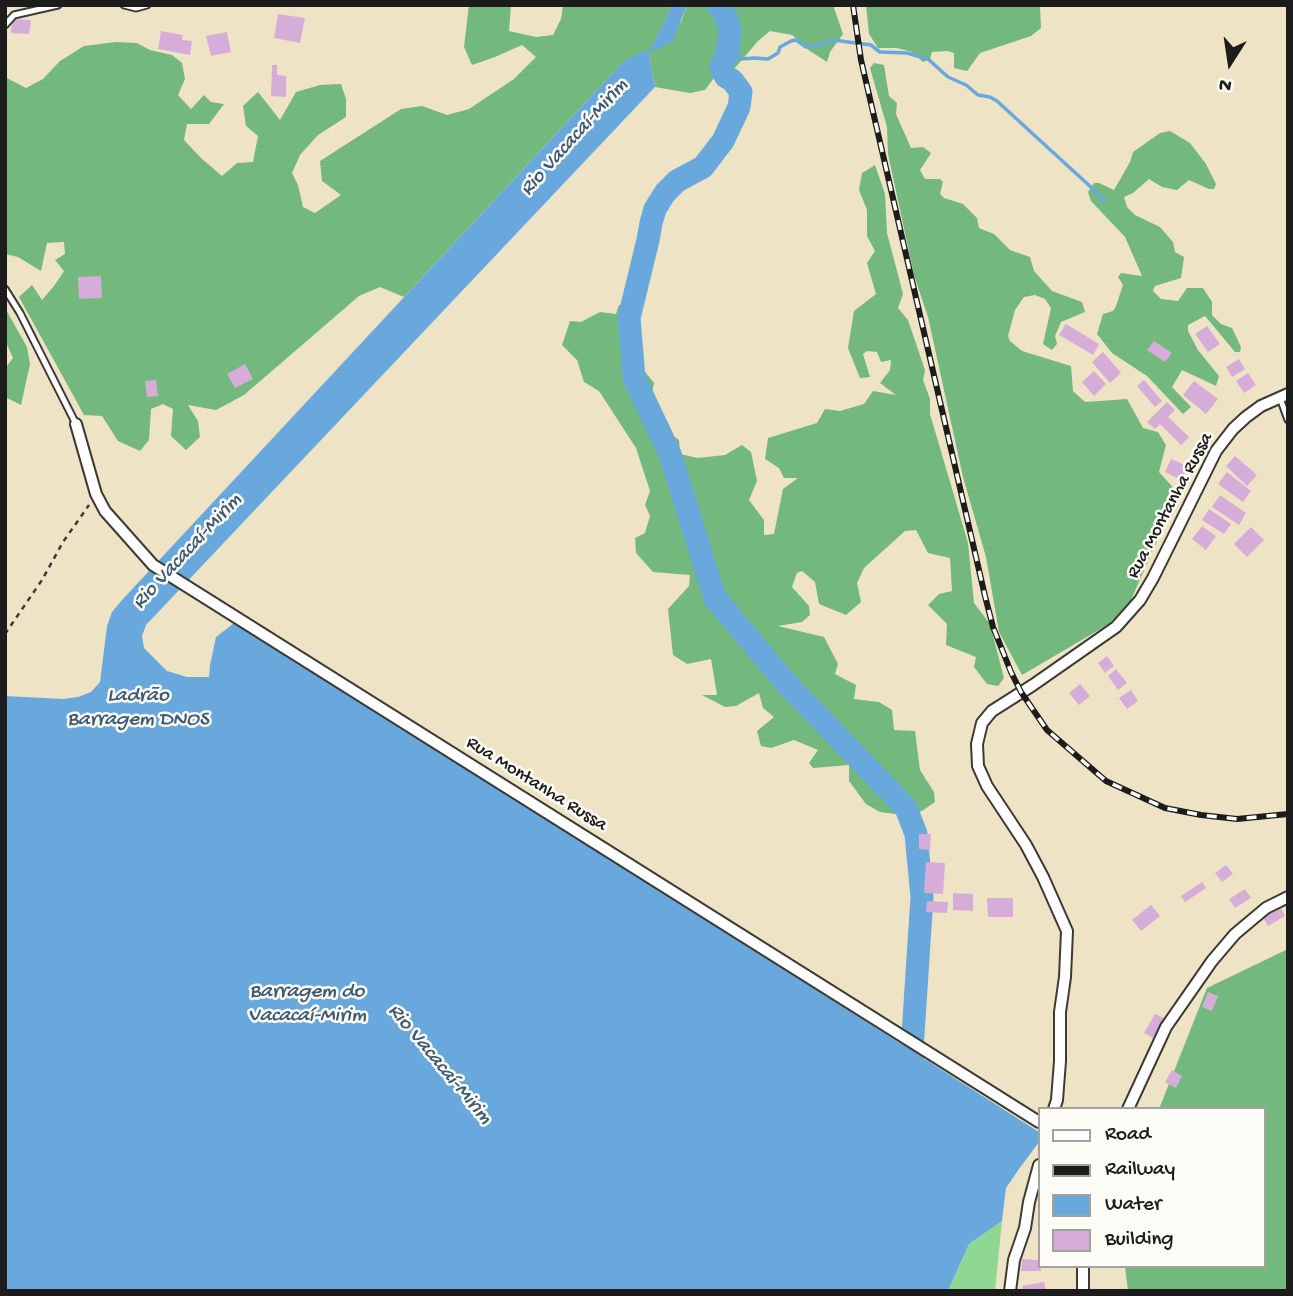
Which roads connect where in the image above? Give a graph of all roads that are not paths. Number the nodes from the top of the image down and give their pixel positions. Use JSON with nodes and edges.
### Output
{"nodes":[{"id":1,"x":58,"y":5,"type":"edge"},
{"id":2,"x":124,"y":5,"type":"edge"},
{"id":3,"x":147,"y":5,"type":"edge"},
{"id":4,"x":5,"y":24,"type":"edge"},
{"id":5,"x":5,"y":289,"type":"edge"},
{"id":6,"x":1284,"y":396,"type":"edge"},
{"id":7,"x":1288,"y":420,"type":"edge"},
{"id":8,"x":76,"y":425,"type":"joint"},
{"id":9,"x":1288,"y":897,"type":"edge"},
{"id":10,"x":1055,"y":1107,"type":"edge"},
{"id":11,"x":1129,"y":1107,"type":"edge"},
{"id":12,"x":1038,"y":1121,"type":"edge"},
{"id":13,"x":1038,"y":1169,"type":"edge"},
{"id":14,"x":1083,"y":1268,"type":"edge"},
{"id":15,"x":1010,"y":1291,"type":"edge"},
{"id":16,"x":1083,"y":1291,"type":"edge"}],
"edges":[{"from":1,"to":4,"type":"lane"},
{"from":2,"to":3,"type":"lane"},
{"from":5,"to":8,"type":"lane"},
{"from":6,"to":7,"type":"lane"},
{"from":6,"to":10,"type":"street","name":"Rua Montanha Russa"},
{"from":8,"to":12,"type":"street","name":"Rua Montanha Russa"},
{"from":9,"to":11,"type":"street"},
{"from":13,"to":15,"type":"street"},
{"from":14,"to":16,"type":"street"}]}
